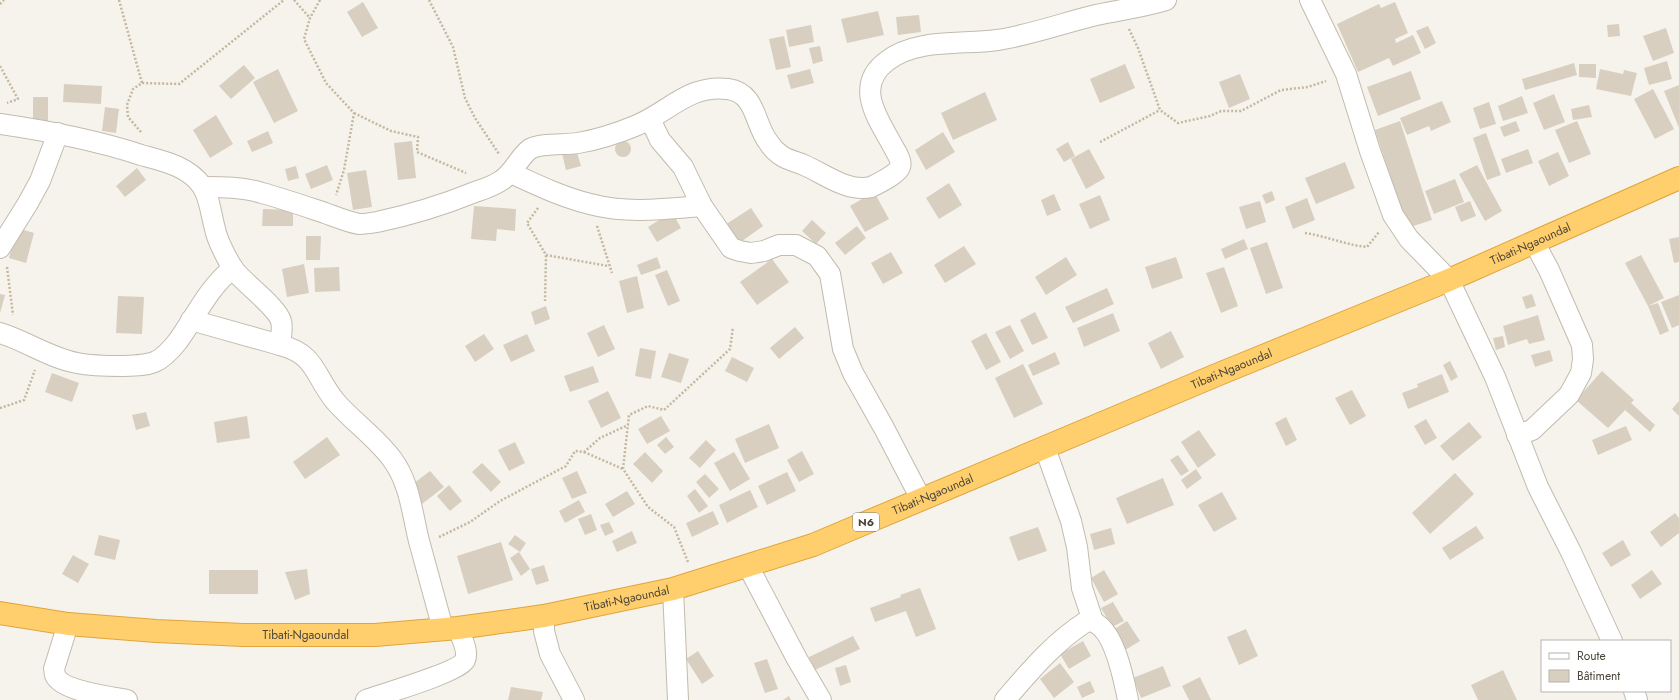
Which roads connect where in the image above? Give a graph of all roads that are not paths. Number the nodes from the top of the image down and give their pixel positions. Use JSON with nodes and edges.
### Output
{"nodes":[{"id":1,"x":1166,"y":0,"type":"edge"},
{"id":2,"x":1310,"y":0,"type":"edge"},
{"id":3,"x":650,"y":119,"type":"junction"},
{"id":4,"x":0,"y":124,"type":"edge"},
{"id":5,"x":58,"y":133,"type":"junction"},
{"id":6,"x":511,"y":173,"type":"junction"},
{"id":7,"x":1679,"y":178,"type":"edge"},
{"id":8,"x":203,"y":187,"type":"junction"},
{"id":9,"x":702,"y":206,"type":"junction"},
{"id":10,"x":1534,"y":242,"type":"junction"},
{"id":11,"x":2,"y":244,"type":"edge"},
{"id":12,"x":233,"y":268,"type":"junction"},
{"id":13,"x":1449,"y":280,"type":"junction"},
{"id":14,"x":191,"y":320,"type":"junction"},
{"id":15,"x":8,"y":336,"type":"edge"},
{"id":16,"x":280,"y":345,"type":"junction"},
{"id":17,"x":1517,"y":435,"type":"junction"},
{"id":18,"x":1045,"y":448,"type":"junction"},
{"id":19,"x":921,"y":499,"type":"junction"},
{"id":20,"x":748,"y":566,"type":"junction"},
{"id":21,"x":673,"y":589,"type":"junction"},
{"id":22,"x":0,"y":613,"type":"edge"},
{"id":23,"x":544,"y":616,"type":"junction"},
{"id":24,"x":1093,"y":621,"type":"junction"},
{"id":25,"x":68,"y":624,"type":"junction"},
{"id":26,"x":450,"y":629,"type":"junction"},
{"id":27,"x":1612,"y":640,"type":"edge"},
{"id":28,"x":127,"y":700,"type":"edge"},
{"id":29,"x":366,"y":700,"type":"edge"},
{"id":30,"x":574,"y":700,"type":"edge"},
{"id":31,"x":678,"y":700,"type":"edge"},
{"id":32,"x":822,"y":700,"type":"edge"},
{"id":33,"x":1004,"y":700,"type":"edge"},
{"id":34,"x":1128,"y":700,"type":"edge"}],
"edges":[{"from":1,"to":3,"type":"street"},
{"from":2,"to":13,"type":"street"},
{"from":3,"to":6,"type":"street"},
{"from":3,"to":9,"type":"street"},
{"from":4,"to":5,"type":"street"},
{"from":5,"to":8,"type":"street"},
{"from":5,"to":11,"type":"street"},
{"from":6,"to":8,"type":"street"},
{"from":6,"to":9,"type":"street"},
{"from":7,"to":10,"type":"highway","name":"Tibati-Ngaoundal","number":"N6"},
{"from":8,"to":12,"type":"street"},
{"from":9,"to":19,"type":"street"},
{"from":10,"to":13,"type":"highway","name":"Tibati-Ngaoundal","number":"N6"},
{"from":10,"to":17,"type":"street"},
{"from":12,"to":14,"type":"street"},
{"from":12,"to":16,"type":"street"},
{"from":13,"to":17,"type":"street"},
{"from":13,"to":18,"type":"highway","name":"Tibati-Ngaoundal","number":"N6"},
{"from":14,"to":15,"type":"street"},
{"from":14,"to":16,"type":"street"},
{"from":16,"to":26,"type":"street"},
{"from":17,"to":27,"type":"street"},
{"from":18,"to":19,"type":"highway","name":"Tibati-Ngaoundal","number":"N6"},
{"from":18,"to":24,"type":"street"},
{"from":19,"to":20,"type":"highway","name":"Tibati-Ngaoundal","number":"N6"},
{"from":20,"to":21,"type":"highway","name":"Tibati-Ngaoundal","number":"N6"},
{"from":20,"to":32,"type":"street"},
{"from":21,"to":23,"type":"highway","name":"Tibati-Ngaoundal","number":"N6"},
{"from":21,"to":31,"type":"street"},
{"from":22,"to":25,"type":"highway","name":"Tibati-Ngaoundal","number":"N6"},
{"from":23,"to":26,"type":"highway","name":"Tibati-Ngaoundal","number":"N6"},
{"from":23,"to":30,"type":"street"},
{"from":24,"to":33,"type":"street"},
{"from":24,"to":34,"type":"street"},
{"from":25,"to":26,"type":"highway","name":"Tibati-Ngaoundal","number":"N6"},
{"from":25,"to":28,"type":"street"},
{"from":26,"to":29,"type":"street"}]}
